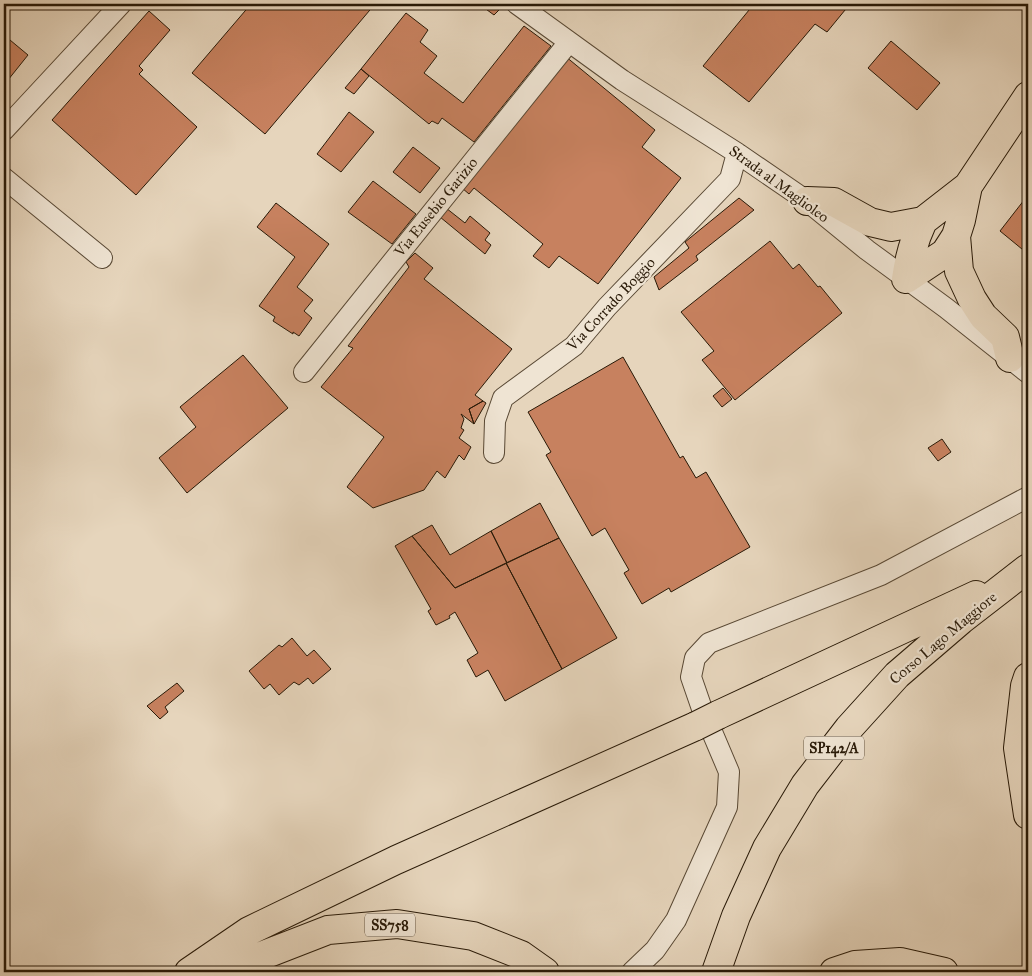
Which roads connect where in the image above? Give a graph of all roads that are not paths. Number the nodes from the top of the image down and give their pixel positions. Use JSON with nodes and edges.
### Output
{"nodes":[{"id":1,"x":121,"y":4,"type":"edge"},
{"id":2,"x":526,"y":7,"type":"edge"},
{"id":3,"x":569,"y":42,"type":"junction"},
{"id":4,"x":1028,"y":96,"type":"edge"},
{"id":5,"x":4,"y":130,"type":"edge"},
{"id":6,"x":737,"y":153,"type":"junction"},
{"id":7,"x":4,"y":178,"type":"edge"},
{"id":8,"x":968,"y":186,"type":"junction"},
{"id":9,"x":807,"y":201,"type":"junction"},
{"id":10,"x":923,"y":221,"type":"junction"},
{"id":11,"x":956,"y":236,"type":"junction"},
{"id":12,"x":102,"y":258,"type":"dead end"},
{"id":13,"x":906,"y":279,"type":"junction"},
{"id":14,"x":1019,"y":366,"type":"edge"},
{"id":15,"x":304,"y":372,"type":"dead end"},
{"id":16,"x":494,"y":453,"type":"dead end"},
{"id":17,"x":1028,"y":497,"type":"edge"},
{"id":18,"x":1024,"y":571,"type":"edge"},
{"id":19,"x":1028,"y":677,"type":"edge"},
{"id":20,"x":1028,"y":816,"type":"edge"},
{"id":21,"x":189,"y":972,"type":"edge"},
{"id":22,"x":235,"y":972,"type":"edge"},
{"id":23,"x":545,"y":972,"type":"edge"},
{"id":24,"x":632,"y":972,"type":"edge"},
{"id":25,"x":716,"y":972,"type":"edge"},
{"id":26,"x":834,"y":972,"type":"edge"},
{"id":27,"x":944,"y":972,"type":"edge"}],
"edges":[{"from":1,"to":5,"type":"street"},
{"from":2,"to":3,"type":"street","name":"Strada al Maglioleo"},
{"from":3,"to":6,"type":"street","name":"Strada al Maglioleo"},
{"from":3,"to":15,"type":"street","name":"Via Eusebio Garizio"},
{"from":4,"to":8,"type":"highway"},
{"from":6,"to":9,"type":"street","name":"Strada al Maglioleo"},
{"from":6,"to":16,"type":"street","name":"Via Corrado Boggio"},
{"from":7,"to":12,"type":"street"},
{"from":8,"to":10,"type":"highway"},
{"from":8,"to":11,"type":"highway"},
{"from":9,"to":10,"type":"highway"},
{"from":9,"to":13,"type":"street","name":"Strada al Maglioleo"},
{"from":10,"to":13,"type":"highway"},
{"from":11,"to":13,"type":"highway"},
{"from":11,"to":14,"type":"highway"},
{"from":13,"to":14,"type":"street","name":"Strada al Maglioleo"},
{"from":17,"to":24,"type":"street"},
{"from":18,"to":21,"type":"highway"},
{"from":18,"to":25,"type":"highway","name":"Corso Lago Maggiore","number":"SP142/A"},
{"from":19,"to":20,"type":"highway"},
{"from":22,"to":23,"type":"highway","number":"SS758"},
{"from":26,"to":27,"type":"highway"}]}
